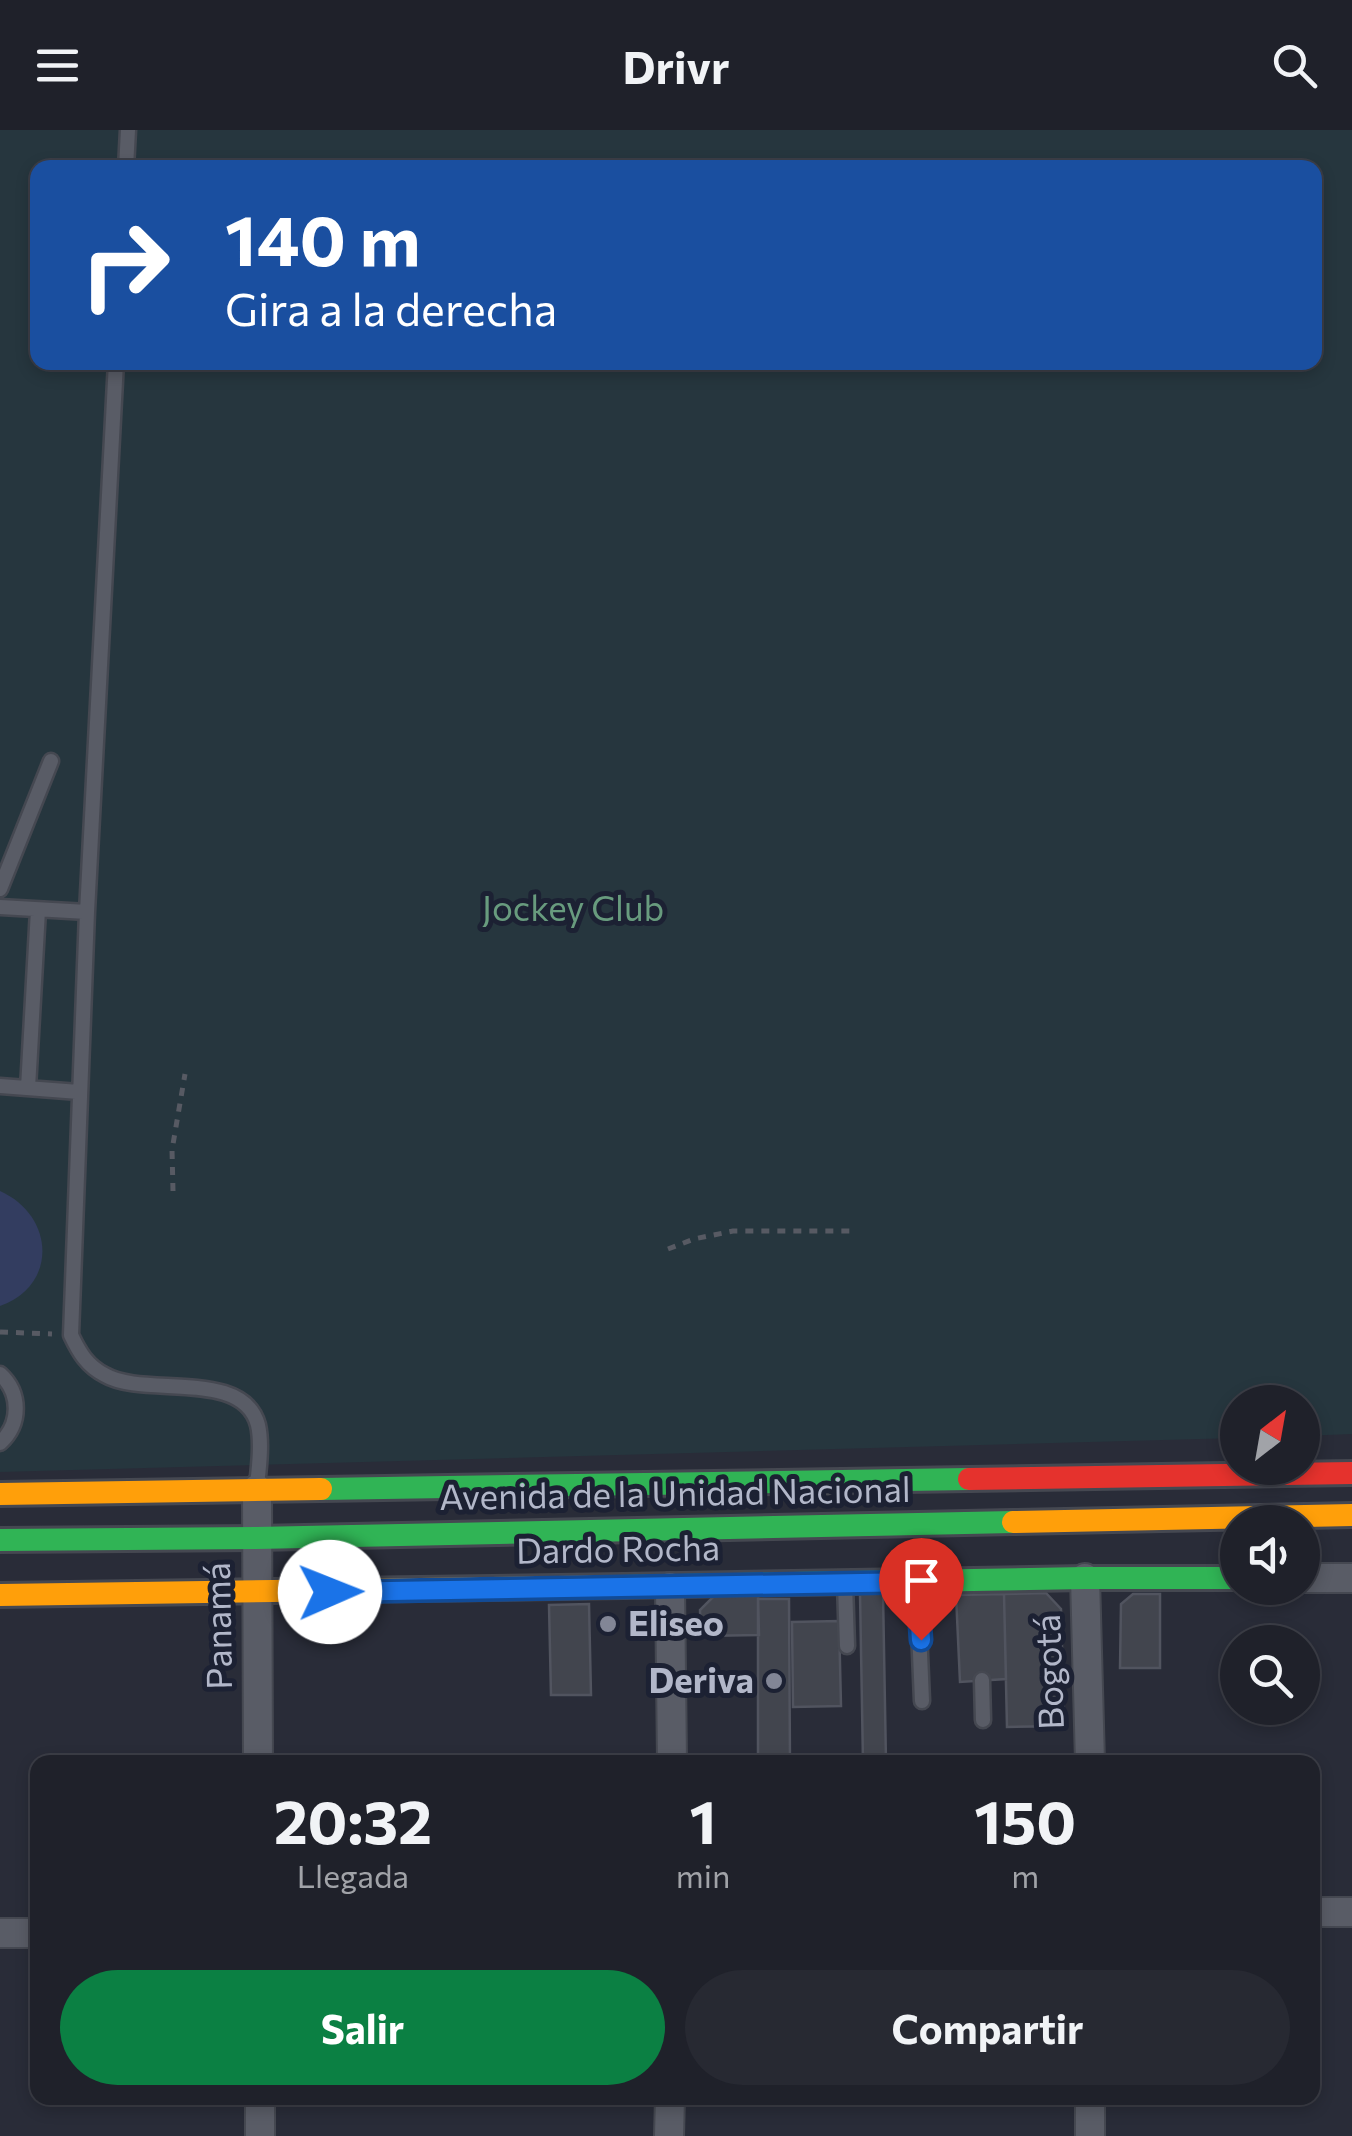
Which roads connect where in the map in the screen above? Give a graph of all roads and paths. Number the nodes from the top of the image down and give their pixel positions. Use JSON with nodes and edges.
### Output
{"nodes":[{"id":1,"x":128,"y":130,"type":"edge"},
{"id":2,"x":126,"y":160,"type":"edge"},
{"id":3,"x":116,"y":370,"type":"edge"},
{"id":4,"x":51,"y":761,"type":"dead end"},
{"id":5,"x":0,"y":888,"type":"edge"},
{"id":6,"x":0,"y":906,"type":"edge"},
{"id":7,"x":38,"y":910,"type":"junction"},
{"id":8,"x":88,"y":912,"type":"junction"},
{"id":9,"x":185,"y":1074,"type":"dead end"},
{"id":10,"x":0,"y":1086,"type":"edge"},
{"id":11,"x":28,"y":1088,"type":"junction"},
{"id":12,"x":79,"y":1092,"type":"junction"},
{"id":13,"x":172,"y":1191,"type":"dead end"},
{"id":14,"x":851,"y":1231,"type":"dead end"},
{"id":15,"x":668,"y":1249,"type":"dead end"},
{"id":16,"x":0,"y":1332,"type":"edge"},
{"id":17,"x":70,"y":1335,"type":"junction"},
{"id":18,"x":0,"y":1374,"type":"edge"},
{"id":19,"x":0,"y":1443,"type":"edge"},
{"id":20,"x":1352,"y":1474,"type":"edge"},
{"id":21,"x":257,"y":1489,"type":"junction"},
{"id":22,"x":0,"y":1494,"type":"edge"},
{"id":23,"x":1352,"y":1515,"type":"edge"},
{"id":24,"x":256,"y":1538,"type":"junction"},
{"id":25,"x":0,"y":1540,"type":"edge"},
{"id":26,"x":1084,"y":1578,"type":"junction"},
{"id":27,"x":1220,"y":1578,"type":"edge"},
{"id":28,"x":1320,"y":1578,"type":"edge"},
{"id":29,"x":1352,"y":1578,"type":"edge"},
{"id":30,"x":917,"y":1582,"type":"junction"},
{"id":31,"x":845,"y":1583,"type":"junction"},
{"id":32,"x":670,"y":1587,"type":"junction"},
{"id":33,"x":257,"y":1593,"type":"junction"},
{"id":34,"x":0,"y":1595,"type":"edge"},
{"id":35,"x":847,"y":1646,"type":"dead end"},
{"id":36,"x":982,"y":1680,"type":"dead end"},
{"id":37,"x":922,"y":1702,"type":"dead end"},
{"id":38,"x":983,"y":1720,"type":"dead end"},
{"id":39,"x":258,"y":1755,"type":"edge"},
{"id":40,"x":672,"y":1755,"type":"edge"},
{"id":41,"x":1090,"y":1755,"type":"edge"},
{"id":42,"x":1320,"y":1912,"type":"edge"},
{"id":43,"x":1352,"y":1912,"type":"edge"},
{"id":44,"x":0,"y":1933,"type":"edge"},
{"id":45,"x":30,"y":1933,"type":"edge"},
{"id":46,"x":260,"y":2105,"type":"edge"},
{"id":47,"x":670,"y":2105,"type":"edge"},
{"id":48,"x":1090,"y":2105,"type":"edge"},
{"id":49,"x":260,"y":2136,"type":"edge"},
{"id":50,"x":670,"y":2136,"type":"edge"},
{"id":51,"x":1090,"y":2136,"type":"edge"}],
"edges":[{"from":1,"to":2,"type":"lane"},
{"from":3,"to":8,"type":"lane"},
{"from":4,"to":5,"type":"lane"},
{"from":6,"to":7,"type":"lane"},
{"from":7,"to":8,"type":"lane"},
{"from":7,"to":11,"type":"lane"},
{"from":8,"to":12,"type":"lane"},
{"from":9,"to":13,"type":"path"},
{"from":10,"to":11,"type":"lane"},
{"from":11,"to":12,"type":"lane"},
{"from":12,"to":17,"type":"lane"},
{"from":14,"to":15,"type":"path"},
{"from":16,"to":17,"type":"path"},
{"from":17,"to":21,"type":"lane"},
{"from":18,"to":19,"type":"lane"},
{"from":20,"to":21,"type":"main road","name":"Avenida de la Unidad Nacional"},
{"from":21,"to":22,"type":"main road","name":"Avenida de la Unidad Nacional"},
{"from":21,"to":24,"type":"street","name":"Panamá"},
{"from":23,"to":24,"type":"main road","name":"Avenida de la Unidad Nacional"},
{"from":24,"to":25,"type":"main road","name":"Avenida de la Unidad Nacional"},
{"from":24,"to":33,"type":"street","name":"Panamá"},
{"from":26,"to":27,"type":"main road","name":"Dardo Rocha"},
{"from":26,"to":30,"type":"main road","name":"Dardo Rocha"},
{"from":26,"to":41,"type":"street","name":"Bogotá"},
{"from":28,"to":29,"type":"street"},
{"from":30,"to":31,"type":"main road","name":"Dardo Rocha"},
{"from":30,"to":37,"type":"lane"},
{"from":31,"to":32,"type":"main road","name":"Dardo Rocha"},
{"from":31,"to":35,"type":"lane"},
{"from":32,"to":33,"type":"main road","name":"Dardo Rocha"},
{"from":32,"to":40,"type":"street"},
{"from":33,"to":34,"type":"main road","name":"Dardo Rocha"},
{"from":33,"to":39,"type":"street","name":"Panamá"},
{"from":36,"to":38,"type":"lane"},
{"from":42,"to":43,"type":"street"},
{"from":44,"to":45,"type":"street"},
{"from":46,"to":49,"type":"street"},
{"from":47,"to":50,"type":"street"},
{"from":48,"to":51,"type":"street"}]}
